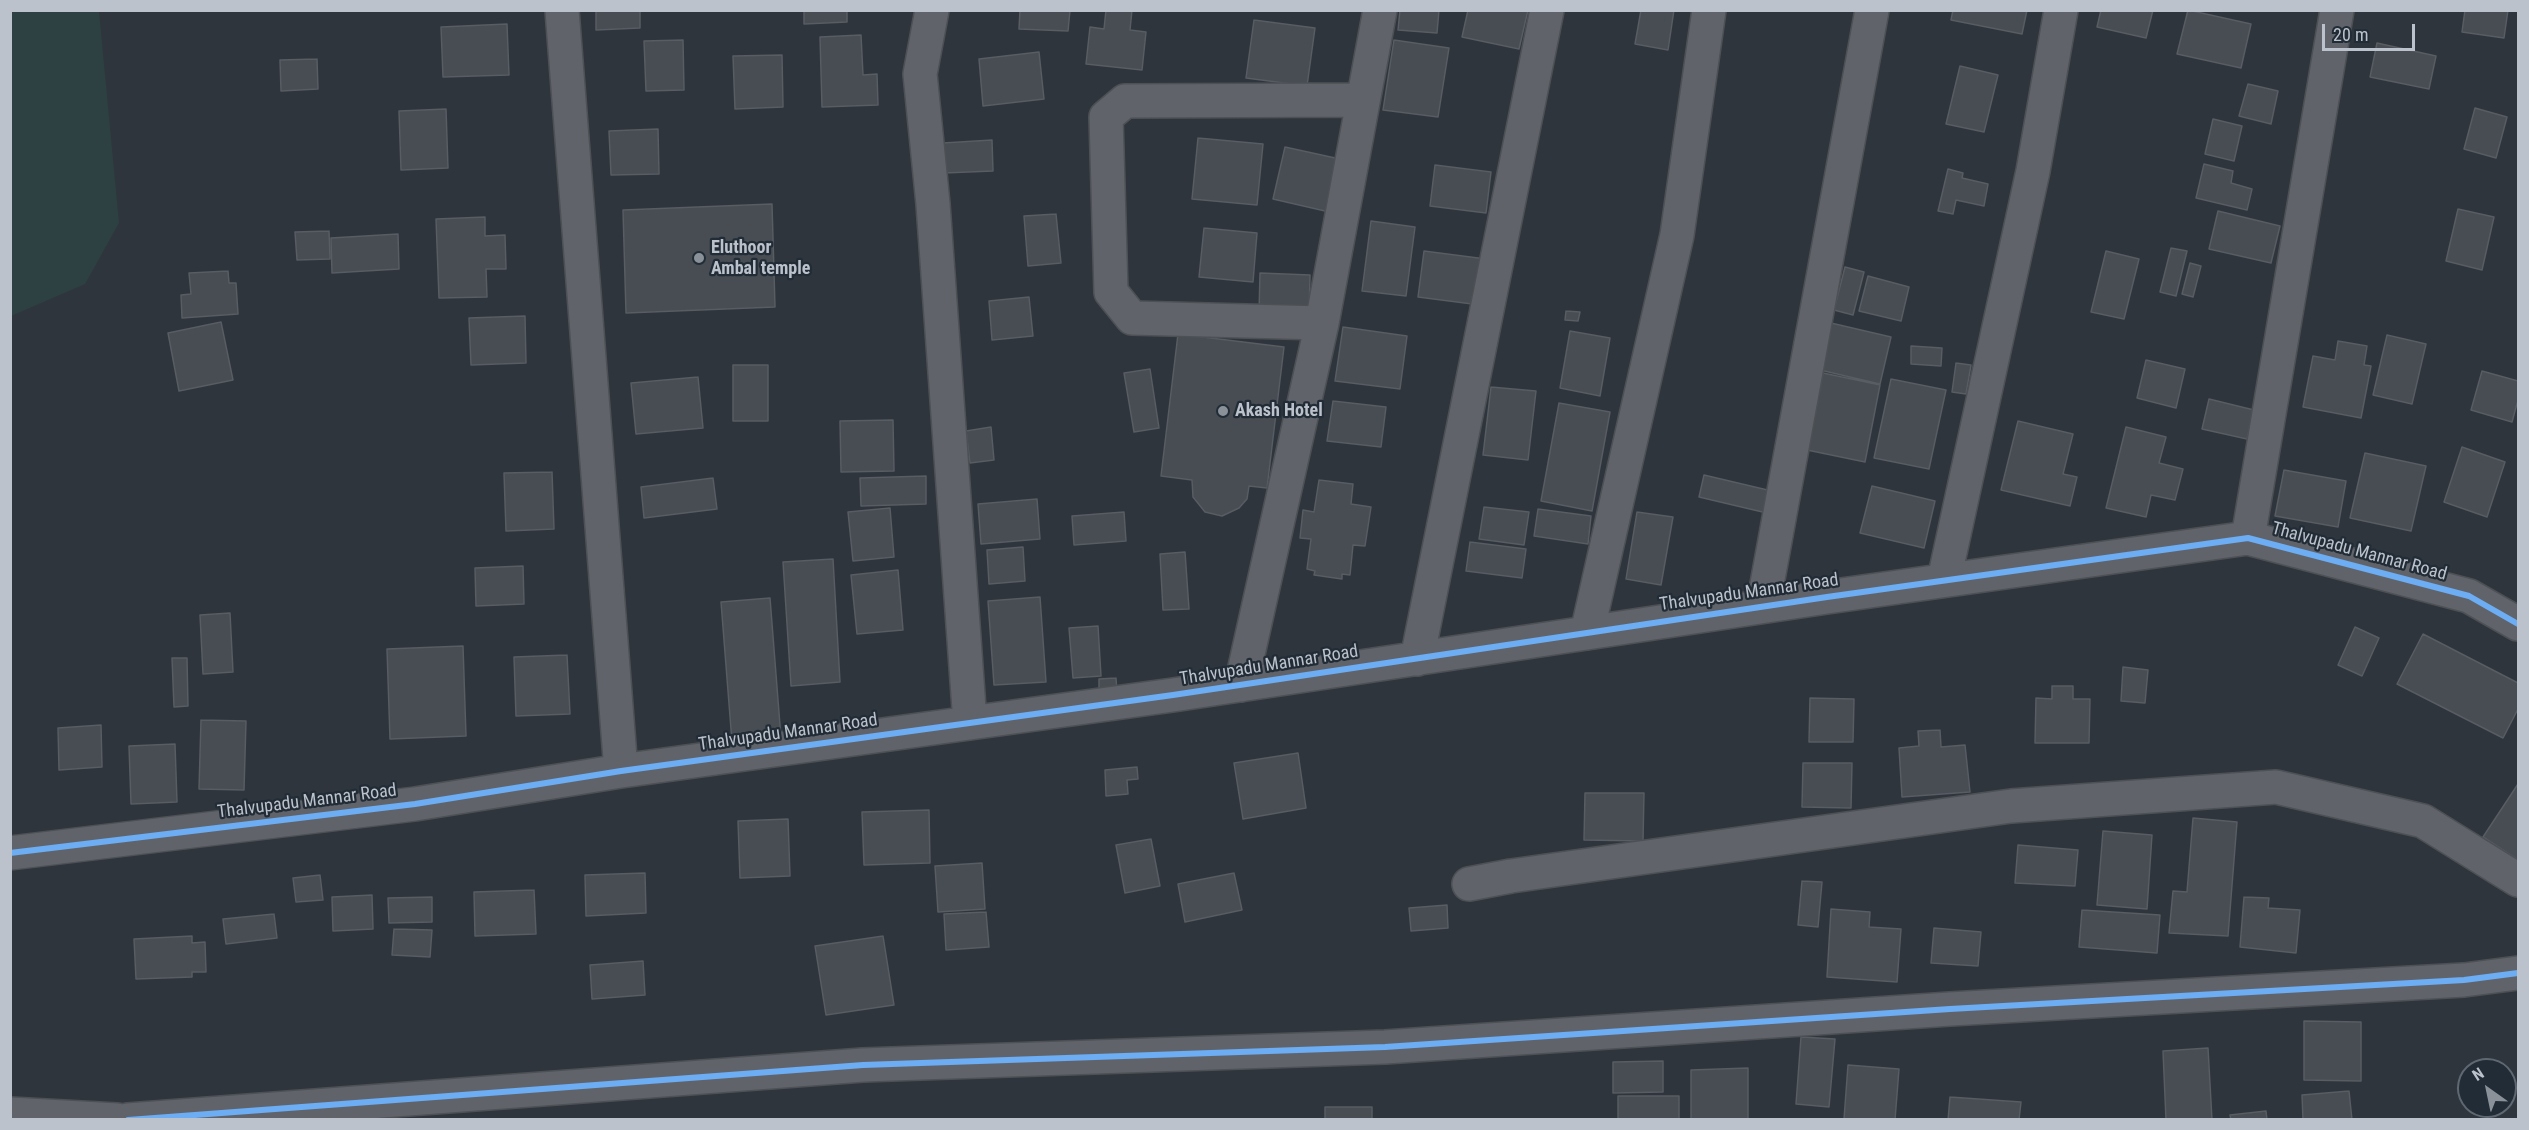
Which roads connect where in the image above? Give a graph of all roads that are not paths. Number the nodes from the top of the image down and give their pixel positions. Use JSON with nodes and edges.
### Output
{"nodes":[{"id":1,"x":562,"y":10,"type":"edge"},
{"id":2,"x":932,"y":10,"type":"edge"},
{"id":3,"x":1380,"y":10,"type":"edge"},
{"id":4,"x":1546,"y":10,"type":"edge"},
{"id":5,"x":1708,"y":10,"type":"edge"},
{"id":6,"x":1872,"y":10,"type":"edge"},
{"id":7,"x":2061,"y":10,"type":"edge"},
{"id":8,"x":2337,"y":10,"type":"edge"},
{"id":9,"x":1363,"y":100,"type":"junction"},
{"id":10,"x":1322,"y":323,"type":"junction"},
{"id":11,"x":2248,"y":538,"type":"junction"},
{"id":12,"x":1944,"y":580,"type":"junction"},
{"id":13,"x":1763,"y":606,"type":"junction"},
{"id":14,"x":2518,"y":624,"type":"edge"},
{"id":15,"x":1587,"y":633,"type":"junction"},
{"id":16,"x":1417,"y":658,"type":"junction"},
{"id":17,"x":1241,"y":685,"type":"junction"},
{"id":18,"x":970,"y":723,"type":"junction"},
{"id":19,"x":621,"y":771,"type":"junction"},
{"id":20,"x":10,"y":853,"type":"edge"},
{"id":21,"x":2518,"y":880,"type":"edge"},
{"id":22,"x":1469,"y":884,"type":"dead end"},
{"id":23,"x":2518,"y":973,"type":"edge"},
{"id":24,"x":10,"y":1114,"type":"edge"},
{"id":25,"x":188,"y":1117,"type":"edge"},
{"id":26,"x":117,"y":1119,"type":"edge"},
{"id":27,"x":128,"y":1119,"type":"edge"}],
"edges":[{"from":1,"to":19,"type":"street"},
{"from":2,"to":18,"type":"street"},
{"from":3,"to":9,"type":"street"},
{"from":4,"to":16,"type":"street"},
{"from":5,"to":15,"type":"street"},
{"from":6,"to":13,"type":"street"},
{"from":7,"to":12,"type":"street"},
{"from":8,"to":11,"type":"street"},
{"from":9,"to":10,"type":"street"},
{"from":9,"to":10,"type":"street"},
{"from":10,"to":17,"type":"street"},
{"from":11,"to":12,"type":"street","name":"Thalvupadu Mannar Road"},
{"from":11,"to":14,"type":"street","name":"Thalvupadu Mannar Road"},
{"from":12,"to":13,"type":"street","name":"Thalvupadu Mannar Road"},
{"from":13,"to":15,"type":"street","name":"Thalvupadu Mannar Road"},
{"from":15,"to":16,"type":"street","name":"Thalvupadu Mannar Road"},
{"from":16,"to":17,"type":"street","name":"Thalvupadu Mannar Road"},
{"from":17,"to":18,"type":"street","name":"Thalvupadu Mannar Road"},
{"from":18,"to":19,"type":"street","name":"Thalvupadu Mannar Road"},
{"from":19,"to":20,"type":"street","name":"Thalvupadu Mannar Road"},
{"from":21,"to":22,"type":"street"},
{"from":23,"to":25,"type":"street"},
{"from":24,"to":26,"type":"street"},
{"from":25,"to":27,"type":"street"}]}
